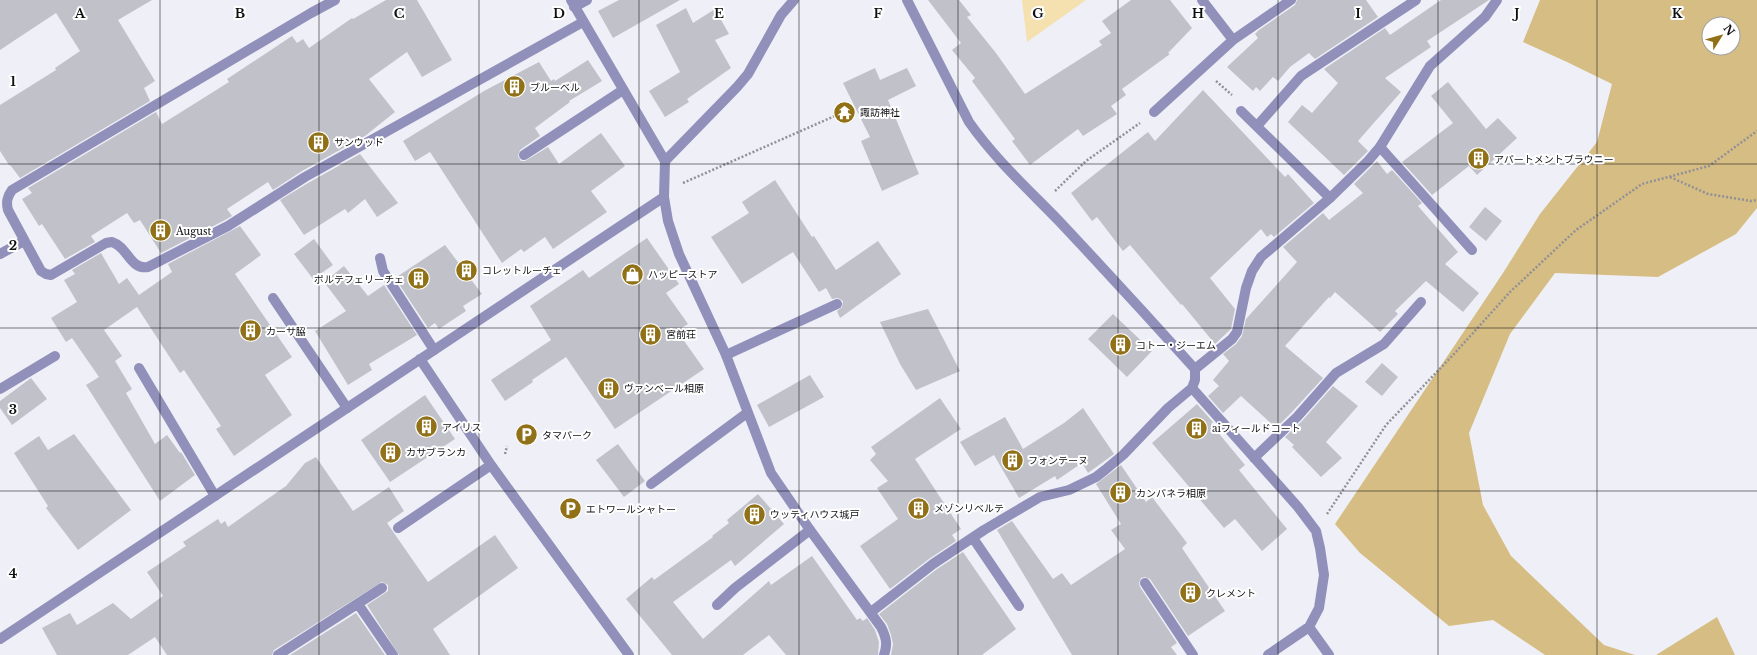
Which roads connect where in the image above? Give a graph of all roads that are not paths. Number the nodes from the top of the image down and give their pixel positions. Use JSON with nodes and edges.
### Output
{"nodes":[{"id":1,"x":335,"y":0,"type":"edge"},
{"id":2,"x":587,"y":0,"type":"edge"},
{"id":3,"x":794,"y":0,"type":"edge"},
{"id":4,"x":907,"y":0,"type":"edge"},
{"id":5,"x":1202,"y":0,"type":"edge"},
{"id":6,"x":1291,"y":0,"type":"edge"},
{"id":7,"x":1416,"y":0,"type":"edge"},
{"id":8,"x":1497,"y":0,"type":"edge"},
{"id":9,"x":573,"y":3,"type":"edge"},
{"id":10,"x":583,"y":22,"type":"junction"},
{"id":11,"x":1233,"y":40,"type":"junction"},
{"id":12,"x":623,"y":90,"type":"junction"},
{"id":13,"x":1241,"y":111,"type":"road end"},
{"id":14,"x":1154,"y":112,"type":"road end"},
{"id":15,"x":1257,"y":126,"type":"junction"},
{"id":16,"x":1380,"y":147,"type":"junction"},
{"id":17,"x":524,"y":155,"type":"dead end"},
{"id":18,"x":666,"y":161,"type":"junction"},
{"id":19,"x":664,"y":194,"type":"junction"},
{"id":20,"x":1330,"y":198,"type":"junction"},
{"id":21,"x":24,"y":241,"type":"junction"},
{"id":22,"x":1472,"y":250,"type":"dead end"},
{"id":23,"x":0,"y":254,"type":"edge"},
{"id":24,"x":380,"y":258,"type":"dead end"},
{"id":25,"x":273,"y":298,"type":"dead end"},
{"id":26,"x":1421,"y":302,"type":"dead end"},
{"id":27,"x":837,"y":304,"type":"dead end"},
{"id":28,"x":434,"y":350,"type":"junction"},
{"id":29,"x":726,"y":355,"type":"junction"},
{"id":30,"x":55,"y":356,"type":"dead end"},
{"id":31,"x":420,"y":359,"type":"junction"},
{"id":32,"x":139,"y":368,"type":"dead end"},
{"id":33,"x":1195,"y":369,"type":"junction"},
{"id":34,"x":1192,"y":388,"type":"junction"},
{"id":35,"x":0,"y":389,"type":"edge"},
{"id":36,"x":347,"y":408,"type":"junction"},
{"id":37,"x":747,"y":413,"type":"junction"},
{"id":38,"x":1254,"y":458,"type":"junction"},
{"id":39,"x":491,"y":465,"type":"junction"},
{"id":40,"x":651,"y":484,"type":"dead end"},
{"id":41,"x":215,"y":496,"type":"junction"},
{"id":42,"x":398,"y":528,"type":"dead end"},
{"id":43,"x":810,"y":530,"type":"junction"},
{"id":44,"x":973,"y":538,"type":"junction"},
{"id":45,"x":1145,"y":583,"type":"dead end"},
{"id":46,"x":382,"y":588,"type":"dead end"},
{"id":47,"x":358,"y":604,"type":"junction"},
{"id":48,"x":717,"y":605,"type":"dead end"},
{"id":49,"x":1019,"y":606,"type":"dead end"},
{"id":50,"x":871,"y":612,"type":"junction"},
{"id":51,"x":1309,"y":627,"type":"junction"},
{"id":52,"x":0,"y":638,"type":"edge"},
{"id":53,"x":278,"y":655,"type":"edge"},
{"id":54,"x":393,"y":655,"type":"edge"},
{"id":55,"x":629,"y":655,"type":"edge"},
{"id":56,"x":884,"y":655,"type":"edge"},
{"id":57,"x":1193,"y":655,"type":"edge"},
{"id":58,"x":1268,"y":655,"type":"edge"},
{"id":59,"x":1329,"y":655,"type":"edge"}],
"edges":[{"from":1,"to":21,"type":"street"},
{"from":2,"to":9,"type":"street"},
{"from":3,"to":18,"type":"street"},
{"from":4,"to":33,"type":"street"},
{"from":5,"to":11,"type":"street"},
{"from":6,"to":11,"type":"street"},
{"from":7,"to":15,"type":"street"},
{"from":8,"to":16,"type":"street"},
{"from":9,"to":10,"type":"street"},
{"from":10,"to":12,"type":"street"},
{"from":10,"to":21,"type":"street"},
{"from":11,"to":14,"type":"street"},
{"from":12,"to":17,"type":"street"},
{"from":12,"to":18,"type":"street"},
{"from":13,"to":15,"type":"street"},
{"from":15,"to":20,"type":"street"},
{"from":16,"to":20,"type":"street"},
{"from":16,"to":22,"type":"street"},
{"from":18,"to":19,"type":"street"},
{"from":19,"to":28,"type":"street"},
{"from":19,"to":29,"type":"street"},
{"from":20,"to":33,"type":"street"},
{"from":21,"to":23,"type":"street"},
{"from":24,"to":28,"type":"street"},
{"from":25,"to":36,"type":"street"},
{"from":26,"to":38,"type":"street"},
{"from":27,"to":29,"type":"street"},
{"from":28,"to":31,"type":"street"},
{"from":29,"to":37,"type":"street"},
{"from":30,"to":35,"type":"street"},
{"from":31,"to":36,"type":"street"},
{"from":31,"to":39,"type":"street"},
{"from":32,"to":41,"type":"street"},
{"from":33,"to":34,"type":"street"},
{"from":34,"to":38,"type":"street"},
{"from":34,"to":44,"type":"street"},
{"from":36,"to":41,"type":"street"},
{"from":37,"to":40,"type":"street"},
{"from":37,"to":43,"type":"street"},
{"from":38,"to":51,"type":"street"},
{"from":39,"to":42,"type":"street"},
{"from":39,"to":55,"type":"street"},
{"from":41,"to":52,"type":"street"},
{"from":43,"to":48,"type":"street"},
{"from":43,"to":50,"type":"street"},
{"from":44,"to":49,"type":"street"},
{"from":44,"to":50,"type":"street"},
{"from":45,"to":57,"type":"street"},
{"from":46,"to":47,"type":"street"},
{"from":47,"to":53,"type":"street"},
{"from":47,"to":54,"type":"street"},
{"from":50,"to":56,"type":"street"},
{"from":51,"to":58,"type":"street"},
{"from":51,"to":59,"type":"street"}]}
